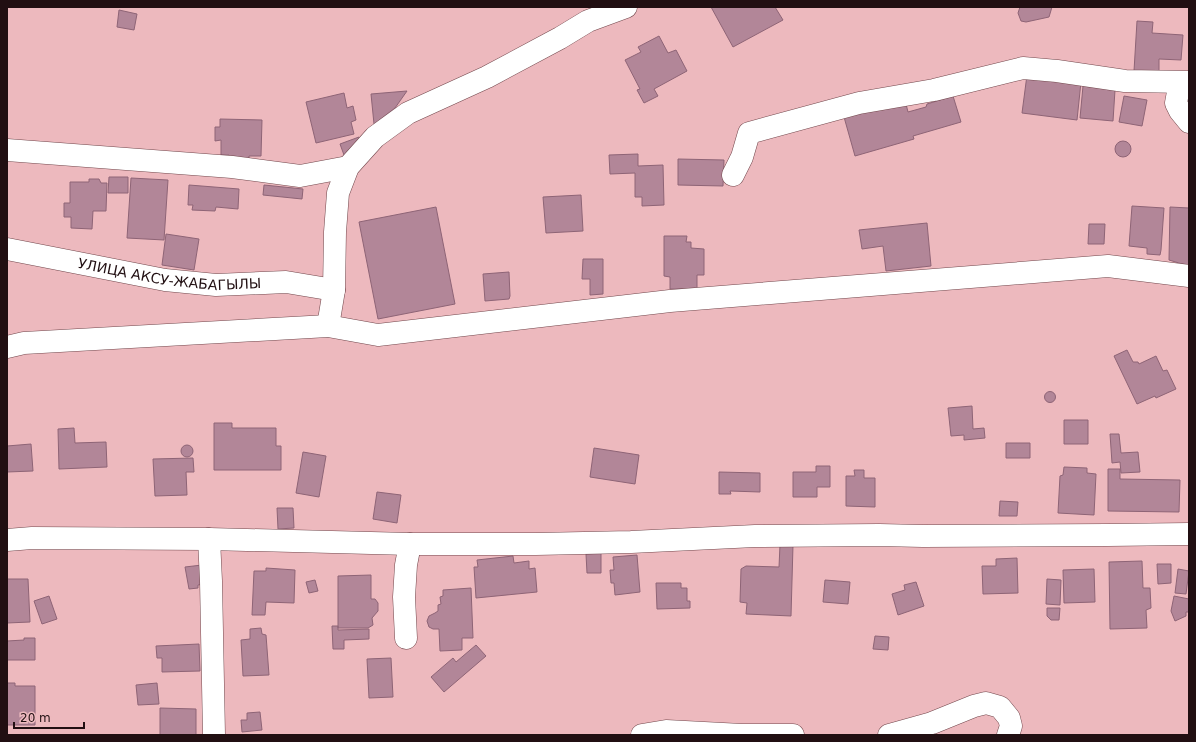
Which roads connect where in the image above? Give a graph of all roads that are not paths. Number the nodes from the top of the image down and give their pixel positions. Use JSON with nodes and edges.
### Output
{"nodes":[{"id":1,"x":626,"y":7,"type":"edge"},
{"id":2,"x":1145,"y":82,"type":"junction"},
{"id":3,"x":1189,"y":83,"type":"edge"},
{"id":4,"x":1185,"y":116,"type":"edge"},
{"id":5,"x":7,"y":150,"type":"edge"},
{"id":6,"x":348,"y":167,"type":"junction"},
{"id":7,"x":733,"y":174,"type":"dead end"},
{"id":8,"x":300,"y":176,"type":"junction"},
{"id":9,"x":338,"y":193,"type":"junction"},
{"id":10,"x":7,"y":249,"type":"edge"},
{"id":11,"x":1189,"y":276,"type":"edge"},
{"id":12,"x":334,"y":290,"type":"junction"},
{"id":13,"x":328,"y":326,"type":"junction"},
{"id":14,"x":7,"y":347,"type":"edge"},
{"id":15,"x":1189,"y":534,"type":"edge"},
{"id":16,"x":209,"y":539,"type":"junction"},
{"id":17,"x":7,"y":540,"type":"edge"},
{"id":18,"x":410,"y":544,"type":"junction"},
{"id":19,"x":406,"y":638,"type":"dead end"},
{"id":20,"x":214,"y":735,"type":"edge"},
{"id":21,"x":642,"y":735,"type":"edge"},
{"id":22,"x":793,"y":735,"type":"edge"},
{"id":23,"x":889,"y":735,"type":"edge"},
{"id":24,"x":1008,"y":735,"type":"edge"}],
"edges":[{"from":1,"to":6,"type":"street"},
{"from":2,"to":3,"type":"street"},
{"from":2,"to":4,"type":"street"},
{"from":2,"to":7,"type":"street"},
{"from":3,"to":4,"type":"street"},
{"from":5,"to":8,"type":"street"},
{"from":6,"to":8,"type":"street"},
{"from":6,"to":9,"type":"street"},
{"from":8,"to":9,"type":"street"},
{"from":9,"to":12,"type":"street"},
{"from":10,"to":12,"type":"street","name":"УЛИЦА АКСУ-ЖАБАГЫЛЫ"},
{"from":11,"to":13,"type":"street"},
{"from":12,"to":13,"type":"street"},
{"from":13,"to":14,"type":"street"},
{"from":15,"to":18,"type":"street"},
{"from":16,"to":17,"type":"street"},
{"from":16,"to":18,"type":"street"},
{"from":16,"to":20,"type":"street"},
{"from":18,"to":19,"type":"street"},
{"from":21,"to":22,"type":"street"},
{"from":23,"to":24,"type":"street"}]}
